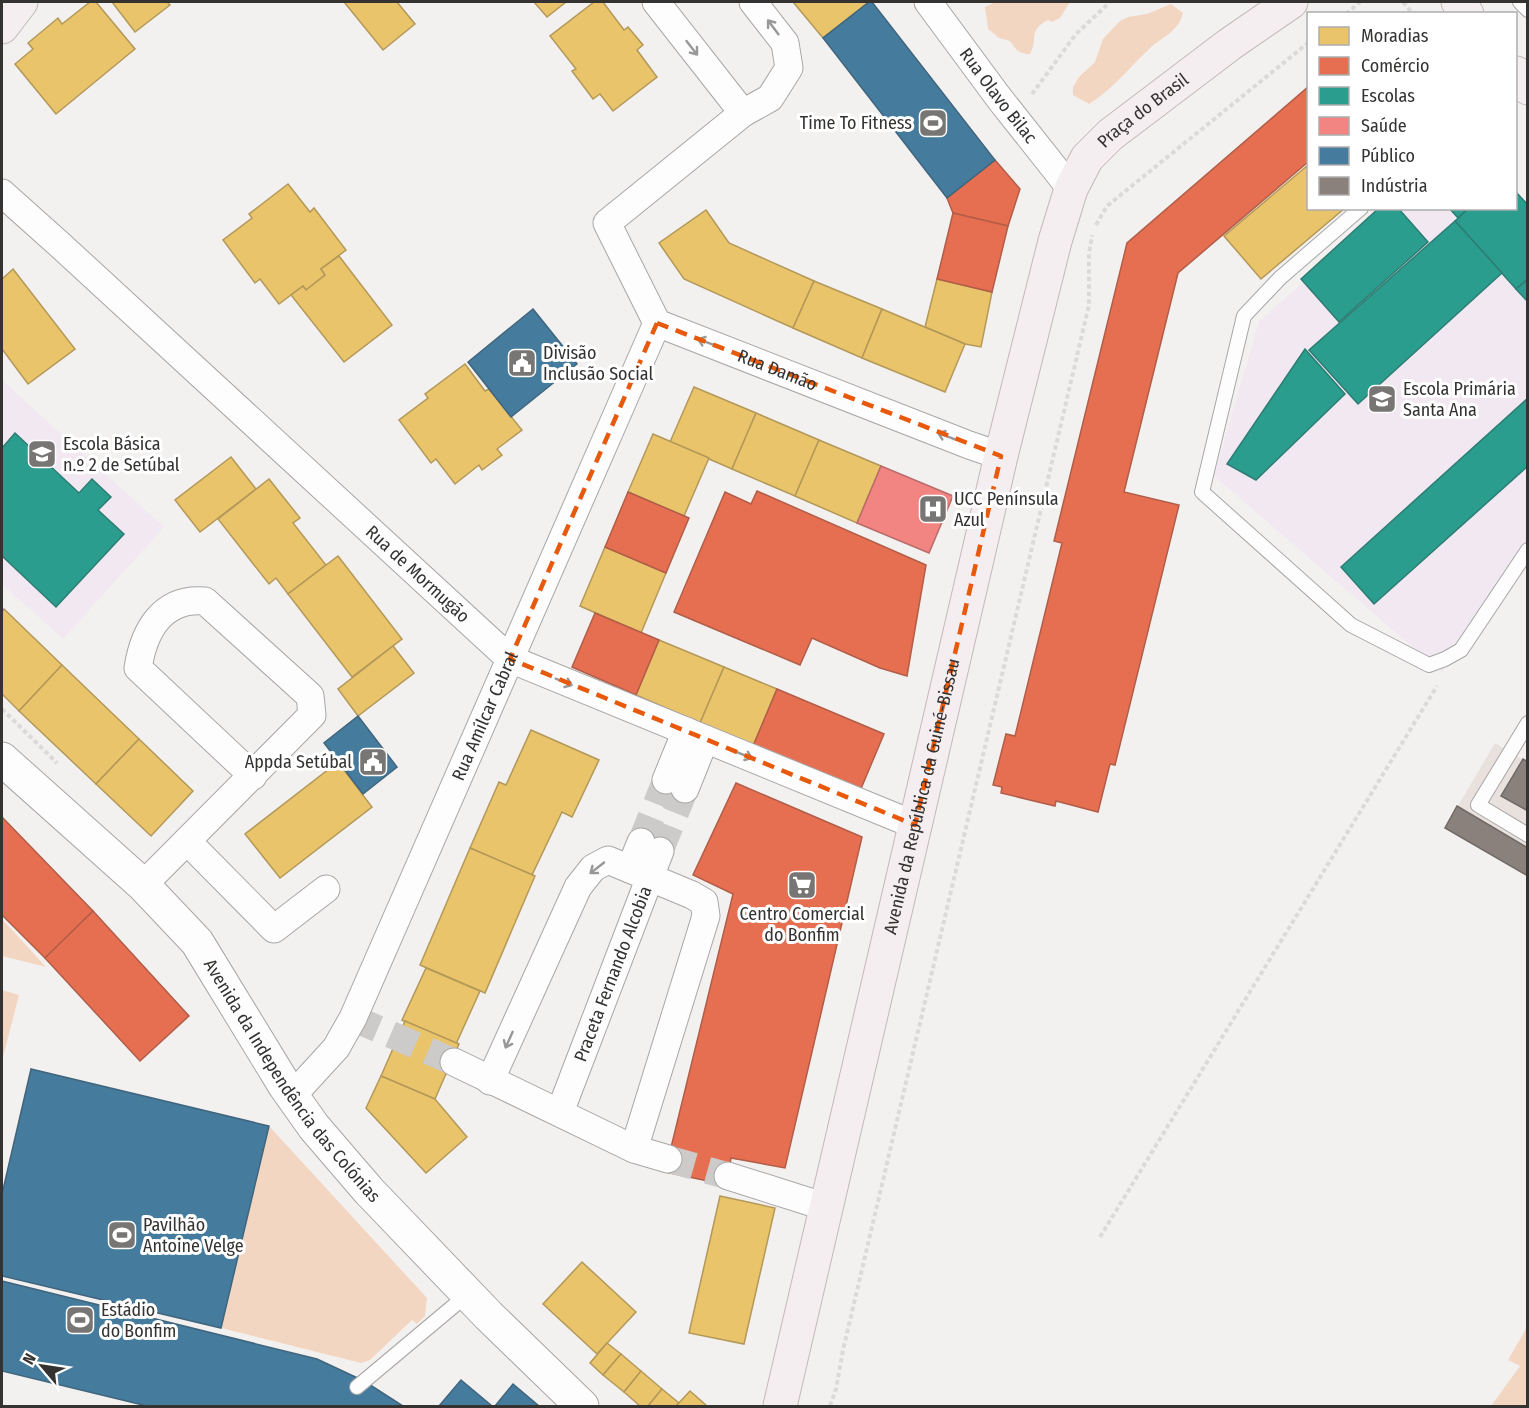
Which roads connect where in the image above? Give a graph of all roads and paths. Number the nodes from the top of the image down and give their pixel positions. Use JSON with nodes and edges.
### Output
{"nodes":[{"id":1,"x":21,"y":2,"type":"edge"},
{"id":2,"x":656,"y":2,"type":"edge"},
{"id":3,"x":753,"y":2,"type":"edge"},
{"id":4,"x":928,"y":2,"type":"edge"},
{"id":5,"x":1110,"y":2,"type":"edge"},
{"id":6,"x":1245,"y":2,"type":"edge"},
{"id":7,"x":1291,"y":2,"type":"edge"},
{"id":8,"x":1360,"y":2,"type":"edge"},
{"id":9,"x":1520,"y":2,"type":"edge"},
{"id":10,"x":1527,"y":10,"type":"edge"},
{"id":11,"x":1348,"y":12,"type":"edge"},
{"id":12,"x":2,"y":27,"type":"edge"},
{"id":13,"x":1230,"y":44,"type":"junction"},
{"id":14,"x":1307,"y":44,"type":"edge"},
{"id":15,"x":1026,"y":102,"type":"dead end"},
{"id":16,"x":743,"y":113,"type":"junction"},
{"id":17,"x":1071,"y":189,"type":"junction"},
{"id":18,"x":2,"y":194,"type":"edge"},
{"id":19,"x":1359,"y":210,"type":"edge"},
{"id":20,"x":657,"y":323,"type":"junction"},
{"id":21,"x":1001,"y":456,"type":"junction"},
{"id":22,"x":1527,"y":550,"type":"edge"},
{"id":23,"x":510,"y":659,"type":"junction"},
{"id":24,"x":1429,"y":665,"type":"junction"},
{"id":25,"x":1527,"y":723,"type":"edge"},
{"id":26,"x":696,"y":735,"type":"junction"},
{"id":27,"x":2,"y":759,"type":"edge"},
{"id":28,"x":253,"y":776,"type":"junction"},
{"id":29,"x":676,"y":784,"type":"tunnel mouth"},
{"id":30,"x":915,"y":825,"type":"junction"},
{"id":31,"x":1527,"y":835,"type":"edge"},
{"id":32,"x":187,"y":841,"type":"junction"},
{"id":33,"x":651,"y":846,"type":"tunnel mouth"},
{"id":34,"x":640,"y":873,"type":"junction"},
{"id":35,"x":143,"y":885,"type":"junction"},
{"id":36,"x":326,"y":889,"type":"dead end"},
{"id":37,"x":454,"y":1062,"type":"tunnel mouth"},
{"id":38,"x":490,"y":1081,"type":"junction"},
{"id":39,"x":292,"y":1096,"type":"junction"},
{"id":40,"x":560,"y":1113,"type":"junction"},
{"id":41,"x":634,"y":1149,"type":"junction"},
{"id":42,"x":668,"y":1159,"type":"tunnel mouth"},
{"id":43,"x":728,"y":1176,"type":"tunnel mouth"},
{"id":44,"x":826,"y":1207,"type":"junction"},
{"id":45,"x":1100,"y":1237,"type":"dead end"},
{"id":46,"x":468,"y":1294,"type":"junction"},
{"id":47,"x":357,"y":1387,"type":"dead end"},
{"id":48,"x":582,"y":1407,"type":"edge"},
{"id":49,"x":780,"y":1407,"type":"edge"},
{"id":50,"x":830,"y":1407,"type":"edge"}],
"edges":[{"from":1,"to":12,"type":"main road"},
{"from":2,"to":16,"type":"street","one_way":true},
{"from":16,"to":3,"type":"street","one_way":true},
{"from":4,"to":17,"type":"street","name":"Rua Olavo Bilac"},
{"from":5,"to":15,"type":"path"},
{"from":6,"to":13,"type":"main road"},
{"from":7,"to":13,"type":"main road","name":"Praça do Brasil"},
{"from":8,"to":11,"type":"path"},
{"from":9,"to":10,"type":"lane"},
{"from":13,"to":17,"type":"main road","name":"Praça do Brasil"},
{"from":14,"to":50,"type":"path"},
{"from":16,"to":20,"type":"street"},
{"from":17,"to":21,"type":"main road","name":"Avenida da República da Guiné-Bissau"},
{"from":18,"to":23,"type":"street","name":"Rua de Mormugão"},
{"from":19,"to":24,"type":"lane"},
{"from":21,"to":20,"type":"street","name":"Rua Damão","one_way":true},
{"from":20,"to":23,"type":"street","name":"Rua Amílcar Cabral"},
{"from":21,"to":30,"type":"main road","name":"Avenida da República da Guiné-Bissau"},
{"from":22,"to":24,"type":"lane"},
{"from":23,"to":26,"type":"street","name":"Rua de Mormugão","one_way":true},
{"from":23,"to":39,"type":"street","name":"Rua Amílcar Cabral"},
{"from":24,"to":45,"type":"path"},
{"from":25,"to":31,"type":"lane"},
{"from":26,"to":29,"type":"street"},
{"from":26,"to":30,"type":"street","name":"Rua de Mormugão","one_way":true},
{"from":27,"to":35,"type":"main road","name":"Avenida da Independência das Colónias"},
{"from":28,"to":28,"type":"street"},
{"from":28,"to":32,"type":"street"},
{"from":30,"to":44,"type":"main road","name":"Avenida da República da Guiné-Bissau"},
{"from":32,"to":35,"type":"street"},
{"from":32,"to":36,"type":"street"},
{"from":33,"to":34,"type":"street"},
{"from":34,"to":38,"type":"street","name":"Praceta Fernando Alcobia","one_way":true},
{"from":34,"to":40,"type":"street","name":"Praceta Fernando Alcobia"},
{"from":34,"to":41,"type":"street"},
{"from":35,"to":39,"type":"main road","name":"Avenida da Independência das Colónias"},
{"from":37,"to":38,"type":"street"},
{"from":38,"to":40,"type":"street"},
{"from":39,"to":46,"type":"main road","name":"Avenida da Independência das Colónias"},
{"from":40,"to":41,"type":"street"},
{"from":41,"to":42,"type":"street"},
{"from":43,"to":44,"type":"street"},
{"from":44,"to":49,"type":"main road","name":"Avenida da República da Guiné-Bissau"},
{"from":46,"to":47,"type":"lane"},
{"from":46,"to":48,"type":"main road","name":"Avenida da Independência das Colónias"}]}
